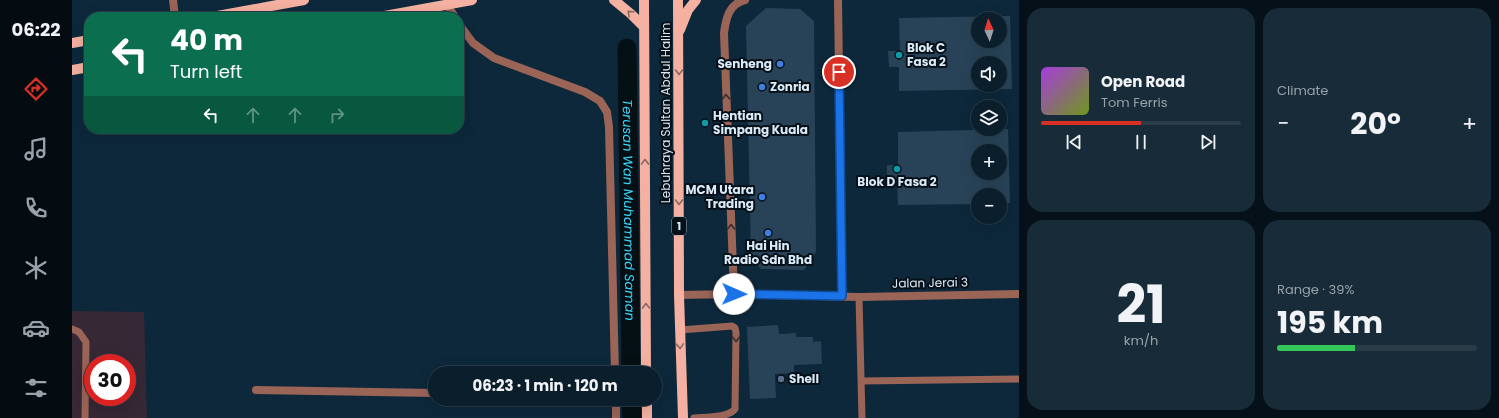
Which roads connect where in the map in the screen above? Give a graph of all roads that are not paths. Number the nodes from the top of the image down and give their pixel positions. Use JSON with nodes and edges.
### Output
{"nodes":[{"id":1,"x":173,"y":0,"type":"edge"},
{"id":2,"x":304,"y":0,"type":"edge"},
{"id":3,"x":472,"y":0,"type":"edge"},
{"id":4,"x":614,"y":0,"type":"edge"},
{"id":5,"x":644,"y":0,"type":"edge"},
{"id":6,"x":678,"y":0,"type":"edge"},
{"id":7,"x":696,"y":0,"type":"edge"},
{"id":8,"x":745,"y":0,"type":"edge"},
{"id":9,"x":838,"y":0,"type":"edge"},
{"id":10,"x":447,"y":5,"type":"junction"},
{"id":11,"x":174,"y":12,"type":"edge"},
{"id":12,"x":239,"y":12,"type":"edge"},
{"id":13,"x":407,"y":12,"type":"edge"},
{"id":14,"x":452,"y":12,"type":"edge"},
{"id":15,"x":644,"y":27,"type":"junction"},
{"id":16,"x":464,"y":31,"type":"edge"},
{"id":17,"x":679,"y":33,"type":"junction"},
{"id":18,"x":84,"y":41,"type":"edge"},
{"id":19,"x":72,"y":43,"type":"edge"},
{"id":20,"x":84,"y":68,"type":"edge"},
{"id":21,"x":72,"y":70,"type":"edge"},
{"id":22,"x":734,"y":294,"type":"junction"},
{"id":23,"x":1019,"y":294,"type":"edge"},
{"id":24,"x":679,"y":295,"type":"junction"},
{"id":25,"x":842,"y":296,"type":"junction"},
{"id":26,"x":859,"y":297,"type":"junction"},
{"id":27,"x":72,"y":329,"type":"edge"},
{"id":28,"x":680,"y":330,"type":"junction"},
{"id":29,"x":615,"y":366,"type":"edge"},
{"id":30,"x":646,"y":366,"type":"edge"},
{"id":31,"x":1019,"y":379,"type":"edge"},
{"id":32,"x":861,"y":381,"type":"junction"},
{"id":33,"x":256,"y":390,"type":"dead end"},
{"id":34,"x":428,"y":393,"type":"edge"},
{"id":35,"x":616,"y":406,"type":"edge"},
{"id":36,"x":647,"y":406,"type":"edge"},
{"id":37,"x":85,"y":418,"type":"edge"},
{"id":38,"x":616,"y":418,"type":"edge"},
{"id":39,"x":647,"y":418,"type":"edge"},
{"id":40,"x":682,"y":418,"type":"edge"},
{"id":41,"x":694,"y":418,"type":"edge"},
{"id":42,"x":862,"y":418,"type":"edge"}],
"edges":[{"from":1,"to":11,"type":"street"},
{"from":2,"to":12,"type":"main road"},
{"from":3,"to":10,"type":"main road"},
{"from":15,"to":4,"type":"main road","one_way":true},
{"from":5,"to":15,"type":"main road","name":"Lebuhraya Sultan Abdul Halim"},
{"from":6,"to":17,"type":"main road","name":"Lebuhraya Sultan Abdul Halim","number":"1"},
{"from":7,"to":17,"type":"main road"},
{"from":22,"to":8,"type":"street","one_way":true},
{"from":9,"to":25,"type":"street"},
{"from":10,"to":13,"type":"main road"},
{"from":10,"to":14,"type":"street"},
{"from":30,"to":15,"type":"main road","name":"Lebuhraya Sultan Abdul Halim","one_way":true},
{"from":16,"to":29,"type":"street"},
{"from":17,"to":24,"type":"main road","name":"Lebuhraya Sultan Abdul Halim","number":"1","one_way":true},
{"from":18,"to":19,"type":"main road"},
{"from":20,"to":21,"type":"main road"},
{"from":22,"to":24,"type":"street","name":"Jalan Jerai 3"},
{"from":22,"to":25,"type":"street","name":"Jalan Jerai 3"},
{"from":23,"to":26,"type":"street","name":"Jalan Jerai 3"},
{"from":24,"to":28,"type":"main road","name":"Lebuhraya Sultan Abdul Halim","number":"1"},
{"from":25,"to":26,"type":"street","name":"Jalan Jerai 3"},
{"from":26,"to":32,"type":"lane"},
{"from":27,"to":37,"type":"lane"},
{"from":28,"to":40,"type":"main road","name":"Lebuhraya Sultan Abdul Halim","number":"1","one_way":true},
{"from":28,"to":41,"type":"lane","one_way":true},
{"from":31,"to":32,"type":"lane"},
{"from":32,"to":42,"type":"lane"},
{"from":33,"to":34,"type":"street"},
{"from":35,"to":38,"type":"street"},
{"from":36,"to":39,"type":"main road"}]}
